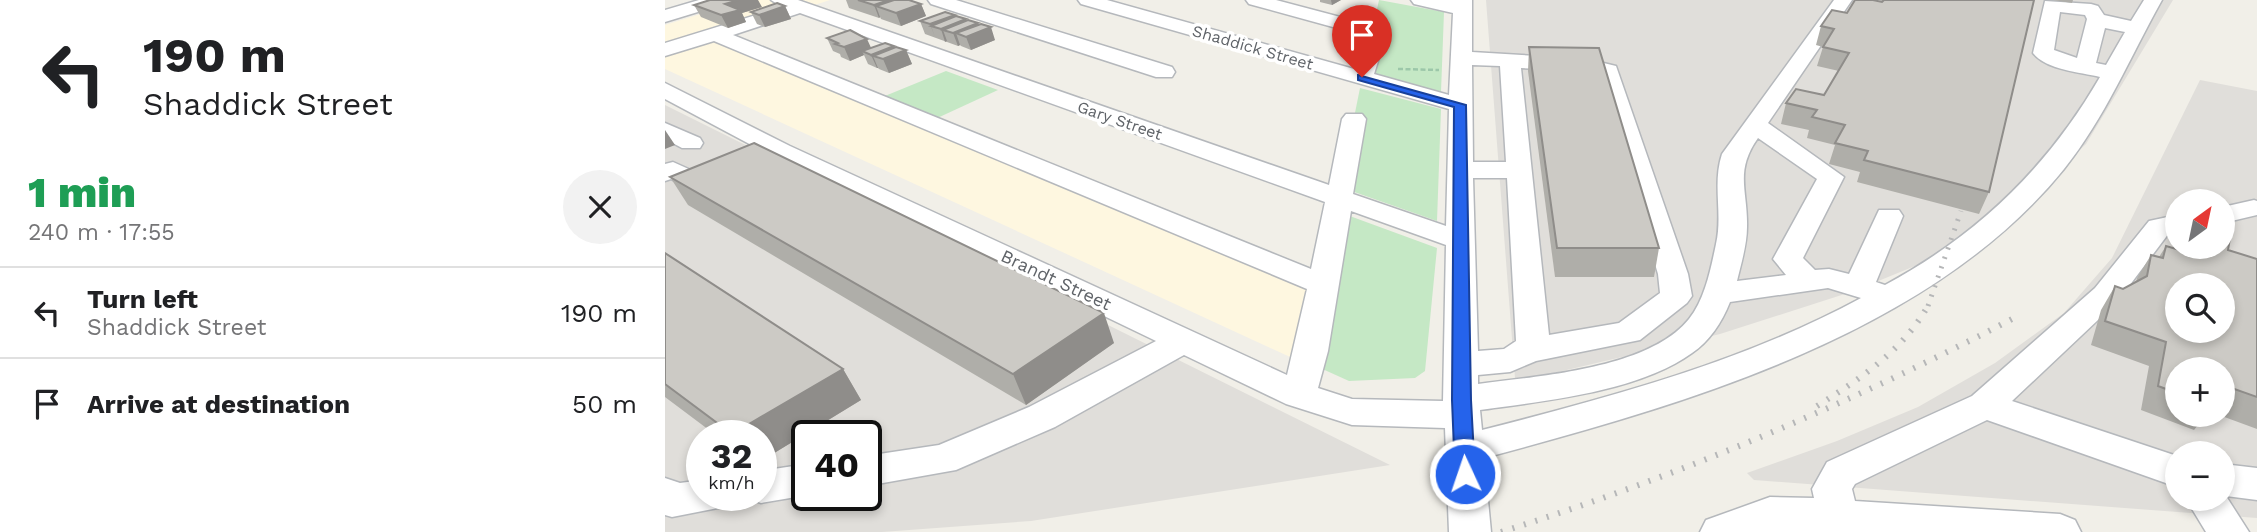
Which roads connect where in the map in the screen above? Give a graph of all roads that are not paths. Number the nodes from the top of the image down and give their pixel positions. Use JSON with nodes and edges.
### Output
{"nodes":[{"id":1,"x":718,"y":0,"type":"edge"},
{"id":2,"x":937,"y":0,"type":"edge"},
{"id":3,"x":1087,"y":0,"type":"edge"},
{"id":4,"x":1255,"y":0,"type":"edge"},
{"id":5,"x":1420,"y":0,"type":"edge"},
{"id":6,"x":1843,"y":0,"type":"edge"},
{"id":7,"x":2153,"y":0,"type":"edge"},
{"id":8,"x":801,"y":2,"type":"edge"},
{"id":9,"x":1463,"y":5,"type":"edge"},
{"id":10,"x":665,"y":16,"type":"edge"},
{"id":11,"x":2097,"y":19,"type":"junction"},
{"id":12,"x":2137,"y":28,"type":"junction"},
{"id":13,"x":714,"y":34,"type":"junction"},
{"id":14,"x":665,"y":50,"type":"edge"},
{"id":15,"x":1510,"y":59,"type":"junction"},
{"id":16,"x":1452,"y":64,"type":"junction"},
{"id":17,"x":2099,"y":70,"type":"junction"},
{"id":18,"x":1164,"y":72,"type":"dead end"},
{"id":19,"x":1363,"y":73,"type":"junction"},
{"id":20,"x":665,"y":90,"type":"edge"},
{"id":21,"x":1460,"y":105,"type":"junction"},
{"id":22,"x":1354,"y":119,"type":"dead end"},
{"id":23,"x":1755,"y":125,"type":"junction"},
{"id":24,"x":665,"y":130,"type":"edge"},
{"id":25,"x":691,"y":143,"type":"dead end"},
{"id":26,"x":781,"y":151,"type":"junction"},
{"id":27,"x":1460,"y":170,"type":"junction"},
{"id":28,"x":1520,"y":170,"type":"junction"},
{"id":29,"x":665,"y":173,"type":"edge"},
{"id":30,"x":1339,"y":198,"type":"junction"},
{"id":31,"x":2254,"y":208,"type":"dead end"},
{"id":32,"x":2235,"y":212,"type":"edge"},
{"id":33,"x":1889,"y":216,"type":"dead end"},
{"id":34,"x":2165,"y":226,"type":"edge"},
{"id":35,"x":1461,"y":241,"type":"junction"},
{"id":36,"x":1808,"y":281,"type":"junction"},
{"id":37,"x":1324,"y":285,"type":"junction"},
{"id":38,"x":1872,"y":292,"type":"junction"},
{"id":39,"x":1717,"y":294,"type":"junction"},
{"id":40,"x":1185,"y":340,"type":"junction"},
{"id":41,"x":1527,"y":351,"type":"junction"},
{"id":42,"x":1461,"y":363,"type":"junction"},
{"id":43,"x":1608,"y":373,"type":"junction"},
{"id":44,"x":1298,"y":395,"type":"junction"},
{"id":45,"x":1632,"y":405,"type":"junction"},
{"id":46,"x":1985,"y":405,"type":"junction"},
{"id":47,"x":1462,"y":407,"type":"junction"},
{"id":48,"x":1464,"y":449,"type":"junction"},
{"id":49,"x":2165,"y":468,"type":"edge"},
{"id":50,"x":882,"y":469,"type":"edge"},
{"id":51,"x":2235,"y":481,"type":"edge"},
{"id":52,"x":2257,"y":484,"type":"edge"},
{"id":53,"x":665,"y":495,"type":"edge"},
{"id":54,"x":686,"y":499,"type":"edge"},
{"id":55,"x":2214,"y":511,"type":"edge"},
{"id":56,"x":1838,"y":516,"type":"junction"},
{"id":57,"x":1470,"y":532,"type":"edge"},
{"id":58,"x":1721,"y":532,"type":"edge"},
{"id":59,"x":2060,"y":532,"type":"edge"},
{"id":60,"x":2228,"y":532,"type":"edge"}],
"edges":[{"from":1,"to":10,"type":"street"},
{"from":2,"to":18,"type":"street"},
{"from":3,"to":19,"type":"street","name":"Shaddick Street"},
{"from":4,"to":19,"type":"street"},
{"from":5,"to":9,"type":"street"},
{"from":6,"to":23,"type":"street","name":"Brandt Street"},
{"from":7,"to":12,"type":"street"},
{"from":8,"to":13,"type":"street"},
{"from":8,"to":30,"type":"street","name":"Gary Street"},
{"from":9,"to":16,"type":"street"},
{"from":11,"to":12,"type":"street"},
{"from":11,"to":17,"type":"street"},
{"from":11,"to":17,"type":"street"},
{"from":12,"to":17,"type":"street"},
{"from":13,"to":14,"type":"street"},
{"from":13,"to":37,"type":"street"},
{"from":15,"to":16,"type":"street"},
{"from":15,"to":28,"type":"street"},
{"from":15,"to":41,"type":"street"},
{"from":16,"to":21,"type":"street"},
{"from":17,"to":38,"type":"street"},
{"from":19,"to":21,"type":"street","name":"Shaddick Street"},
{"from":20,"to":26,"type":"street","name":"Brandt Street"},
{"from":21,"to":27,"type":"street"},
{"from":22,"to":30,"type":"street"},
{"from":23,"to":36,"type":"street"},
{"from":23,"to":39,"type":"street","name":"Brandt Street"},
{"from":24,"to":25,"type":"street"},
{"from":26,"to":29,"type":"street"},
{"from":26,"to":40,"type":"street","name":"Brandt Street"},
{"from":27,"to":28,"type":"street"},
{"from":27,"to":35,"type":"street"},
{"from":28,"to":41,"type":"street"},
{"from":30,"to":35,"type":"street","name":"Gary Street"},
{"from":30,"to":37,"type":"street"},
{"from":31,"to":32,"type":"street"},
{"from":33,"to":38,"type":"street"},
{"from":34,"to":46,"type":"street"},
{"from":35,"to":42,"type":"street"},
{"from":36,"to":38,"type":"street"},
{"from":36,"to":39,"type":"street"},
{"from":37,"to":44,"type":"street"},
{"from":38,"to":45,"type":"street"},
{"from":39,"to":43,"type":"street","name":"Brandt Street"},
{"from":40,"to":44,"type":"street","name":"Brandt Street"},
{"from":40,"to":50,"type":"street"},
{"from":41,"to":42,"type":"street"},
{"from":42,"to":47,"type":"street"},
{"from":43,"to":45,"type":"street"},
{"from":43,"to":47,"type":"street","name":"Brandt Street"},
{"from":44,"to":47,"type":"street","name":"Brandt Street"},
{"from":45,"to":48,"type":"street"},
{"from":46,"to":49,"type":"street"},
{"from":46,"to":56,"type":"street"},
{"from":47,"to":48,"type":"street"},
{"from":48,"to":57,"type":"street"},
{"from":51,"to":52,"type":"street"},
{"from":53,"to":54,"type":"street"},
{"from":55,"to":60,"type":"street"},
{"from":56,"to":58,"type":"street"},
{"from":56,"to":59,"type":"street"}]}
